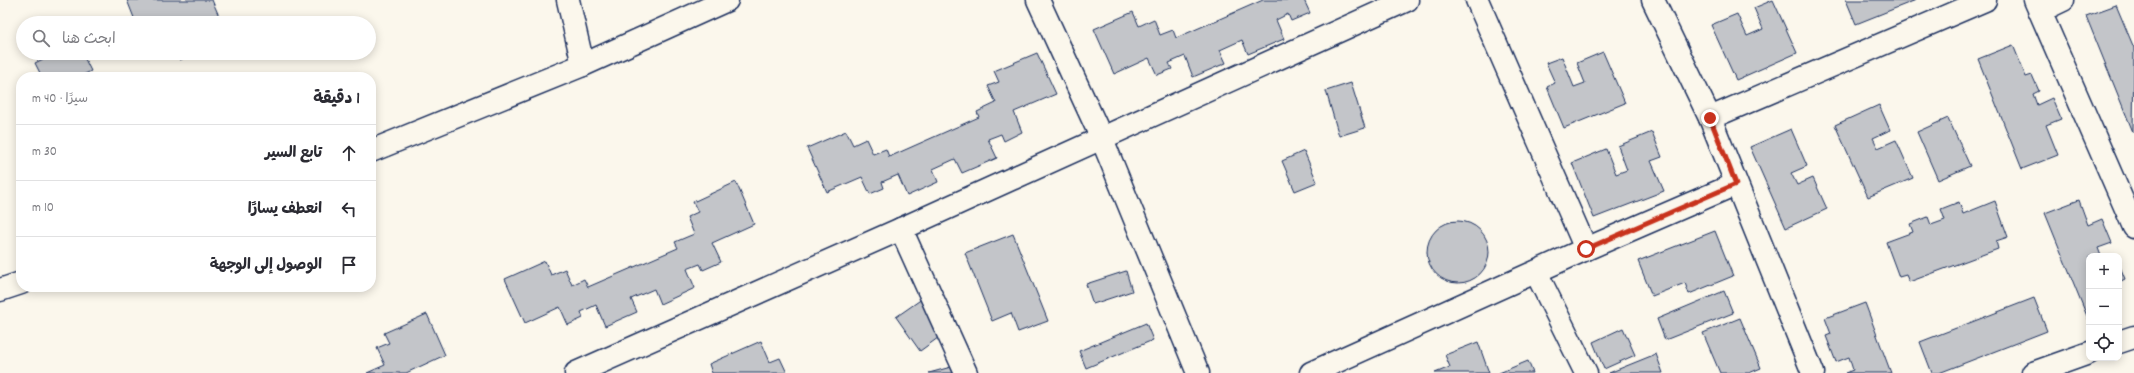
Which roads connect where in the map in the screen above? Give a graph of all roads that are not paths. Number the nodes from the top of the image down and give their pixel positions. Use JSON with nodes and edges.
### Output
{"nodes":[{"id":1,"x":568,"y":0,"type":"edge"},
{"id":2,"x":727,"y":0,"type":"edge"},
{"id":3,"x":1038,"y":0,"type":"edge"},
{"id":4,"x":1407,"y":0,"type":"edge"},
{"id":5,"x":1477,"y":0,"type":"edge"},
{"id":6,"x":1653,"y":0,"type":"edge"},
{"id":7,"x":1985,"y":0,"type":"edge"},
{"id":8,"x":2063,"y":0,"type":"edge"},
{"id":9,"x":2037,"y":5,"type":"edge"},
{"id":10,"x":583,"y":65,"type":"junction"},
{"id":11,"x":1710,"y":118,"type":"junction"},
{"id":12,"x":1102,"y":139,"type":"junction"},
{"id":13,"x":376,"y":149,"type":"edge"},
{"id":14,"x":1736,"y":184,"type":"junction"},
{"id":15,"x":2134,"y":227,"type":"edge"},
{"id":16,"x":901,"y":229,"type":"junction"},
{"id":17,"x":1586,"y":249,"type":"junction"},
{"id":18,"x":1536,"y":272,"type":"junction"},
{"id":19,"x":16,"y":285,"type":"edge"},
{"id":20,"x":0,"y":290,"type":"edge"},
{"id":21,"x":2134,"y":337,"type":"edge"},
{"id":22,"x":2122,"y":341,"type":"edge"},
{"id":23,"x":2086,"y":354,"type":"edge"},
{"id":24,"x":590,"y":370,"type":"edge"},
{"id":25,"x":966,"y":373,"type":"edge"},
{"id":26,"x":1198,"y":373,"type":"edge"},
{"id":27,"x":1311,"y":373,"type":"edge"},
{"id":28,"x":1586,"y":373,"type":"edge"},
{"id":29,"x":1813,"y":373,"type":"edge"},
{"id":30,"x":2033,"y":373,"type":"edge"}],
"edges":[{"from":1,"to":10,"type":"street"},
{"from":2,"to":10,"type":"street"},
{"from":3,"to":12,"type":"street"},
{"from":4,"to":12,"type":"street"},
{"from":5,"to":17,"type":"street"},
{"from":6,"to":11,"type":"street"},
{"from":7,"to":11,"type":"street"},
{"from":8,"to":9,"type":"street"},
{"from":9,"to":15,"type":"street"},
{"from":10,"to":13,"type":"street"},
{"from":11,"to":14,"type":"street"},
{"from":12,"to":16,"type":"street"},
{"from":12,"to":26,"type":"street"},
{"from":14,"to":17,"type":"street"},
{"from":14,"to":29,"type":"street"},
{"from":16,"to":24,"type":"street"},
{"from":16,"to":25,"type":"street"},
{"from":17,"to":18,"type":"street"},
{"from":18,"to":27,"type":"street"},
{"from":18,"to":28,"type":"street"},
{"from":19,"to":20,"type":"street"},
{"from":21,"to":22,"type":"street"},
{"from":23,"to":30,"type":"street"}]}
